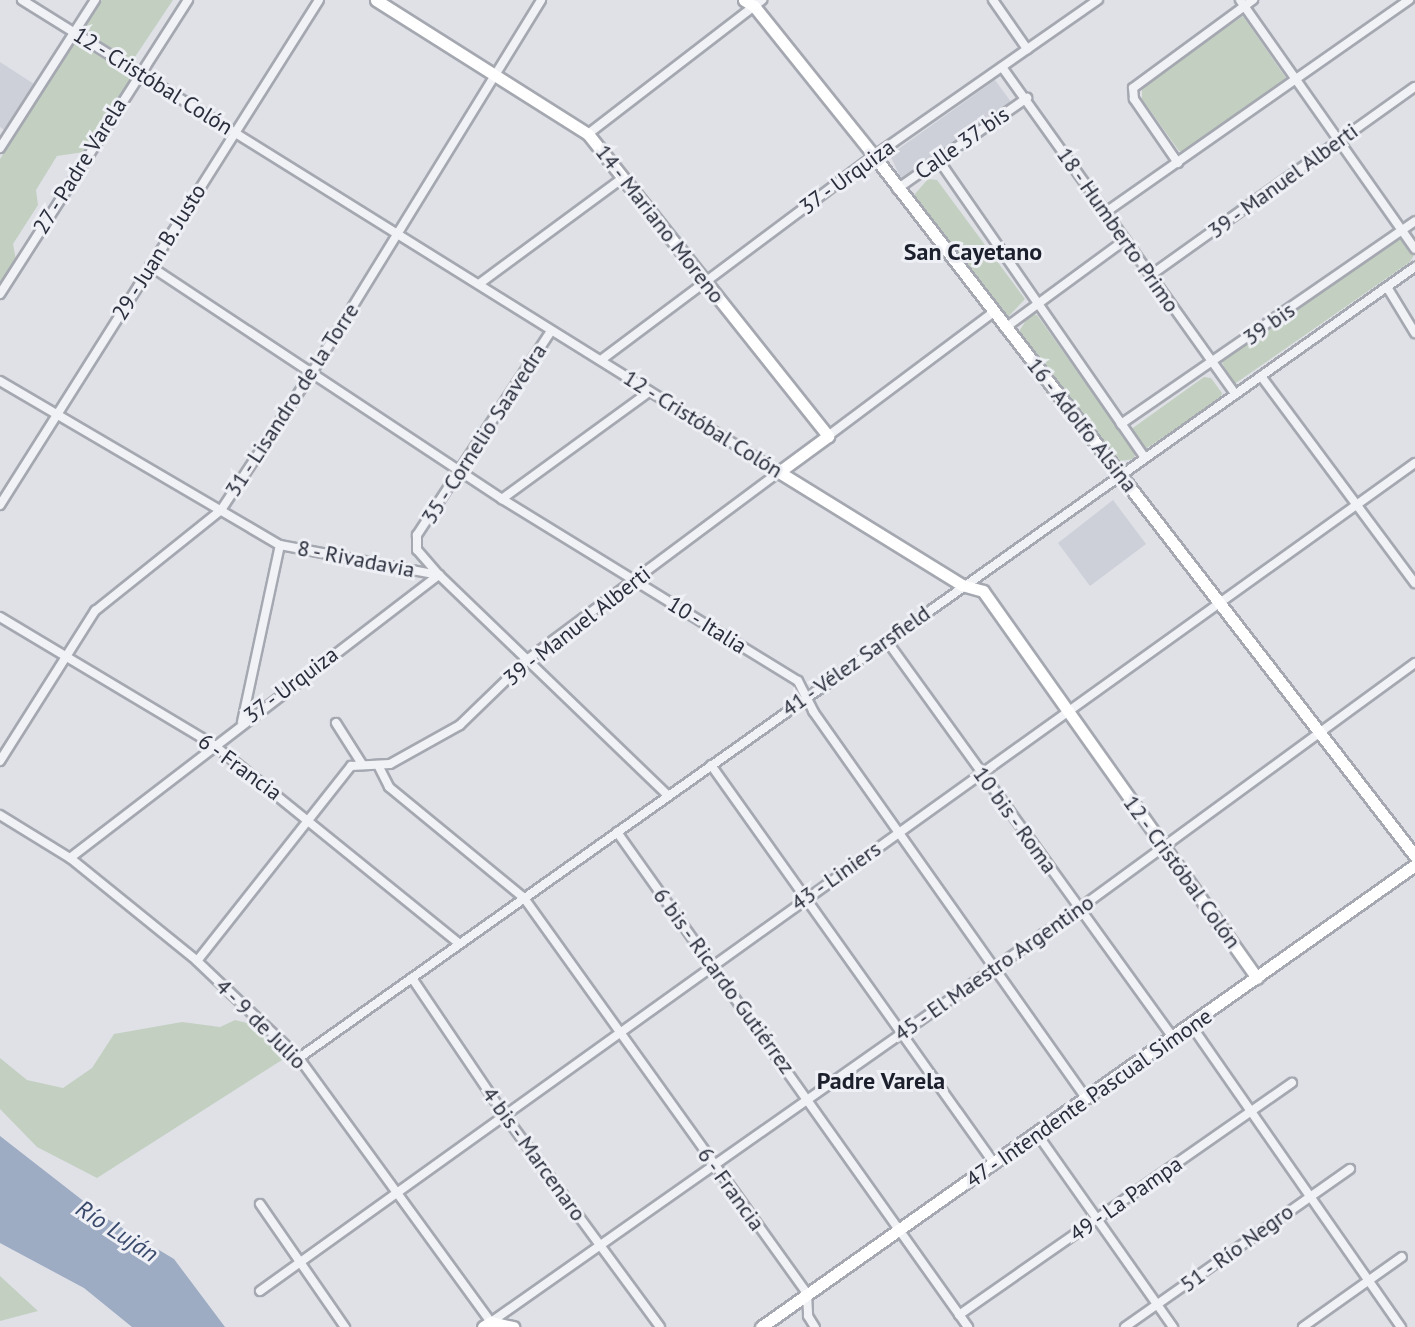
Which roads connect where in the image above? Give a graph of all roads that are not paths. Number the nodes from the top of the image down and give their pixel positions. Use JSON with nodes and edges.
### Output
{"nodes":[{"id":1,"x":22,"y":0,"type":"edge"},
{"id":2,"x":95,"y":0,"type":"edge"},
{"id":3,"x":188,"y":0,"type":"edge"},
{"id":4,"x":319,"y":0,"type":"edge"},
{"id":5,"x":376,"y":0,"type":"edge"},
{"id":6,"x":541,"y":0,"type":"edge"},
{"id":7,"x":993,"y":0,"type":"edge"},
{"id":8,"x":1098,"y":0,"type":"edge"},
{"id":9,"x":1253,"y":0,"type":"edge"},
{"id":10,"x":1409,"y":0,"type":"edge"},
{"id":11,"x":753,"y":2,"type":"edge"},
{"id":12,"x":1242,"y":3,"type":"edge"},
{"id":13,"x":74,"y":33,"type":"junction"},
{"id":14,"x":1027,"y":49,"type":"junction"},
{"id":15,"x":1002,"y":67,"type":"junction"},
{"id":16,"x":139,"y":73,"type":"junction"},
{"id":17,"x":495,"y":76,"type":"junction"},
{"id":18,"x":1297,"y":81,"type":"junction"},
{"id":19,"x":1415,"y":87,"type":"edge"},
{"id":20,"x":1027,"y":98,"type":"junction"},
{"id":21,"x":236,"y":132,"type":"junction"},
{"id":22,"x":588,"y":134,"type":"junction"},
{"id":23,"x":1340,"y":141,"type":"junction"},
{"id":24,"x":0,"y":148,"type":"edge"},
{"id":25,"x":874,"y":156,"type":"junction"},
{"id":26,"x":938,"y":159,"type":"junction"},
{"id":27,"x":1178,"y":163,"type":"junction"},
{"id":28,"x":623,"y":178,"type":"junction"},
{"id":29,"x":897,"y":189,"type":"junction"},
{"id":30,"x":1106,"y":212,"type":"junction"},
{"id":31,"x":1415,"y":221,"type":"edge"},
{"id":32,"x":1403,"y":230,"type":"junction"},
{"id":33,"x":397,"y":232,"type":"junction"},
{"id":34,"x":1125,"y":240,"type":"junction"},
{"id":35,"x":1415,"y":249,"type":"edge"},
{"id":36,"x":150,"y":266,"type":"junction"},
{"id":37,"x":1415,"y":267,"type":"edge"},
{"id":38,"x":1151,"y":275,"type":"junction"},
{"id":39,"x":704,"y":282,"type":"junction"},
{"id":40,"x":479,"y":284,"type":"junction"},
{"id":41,"x":1387,"y":287,"type":"junction"},
{"id":42,"x":0,"y":294,"type":"edge"},
{"id":43,"x":1036,"y":306,"type":"junction"},
{"id":44,"x":994,"y":312,"type":"junction"},
{"id":45,"x":1005,"y":328,"type":"junction"},
{"id":46,"x":551,"y":331,"type":"junction"},
{"id":47,"x":1415,"y":333,"type":"edge"},
{"id":48,"x":601,"y":360,"type":"junction"},
{"id":49,"x":1213,"y":364,"type":"junction"},
{"id":50,"x":313,"y":371,"type":"junction"},
{"id":51,"x":1261,"y":376,"type":"junction"},
{"id":52,"x":0,"y":381,"type":"edge"},
{"id":53,"x":649,"y":392,"type":"junction"},
{"id":54,"x":1235,"y":394,"type":"junction"},
{"id":55,"x":57,"y":415,"type":"junction"},
{"id":56,"x":1121,"y":424,"type":"junction"},
{"id":57,"x":828,"y":436,"type":"junction"},
{"id":58,"x":1144,"y":456,"type":"junction"},
{"id":59,"x":1415,"y":463,"type":"edge"},
{"id":60,"x":779,"y":472,"type":"junction"},
{"id":61,"x":462,"y":473,"type":"junction"},
{"id":62,"x":1120,"y":474,"type":"junction"},
{"id":63,"x":502,"y":499,"type":"junction"},
{"id":64,"x":1359,"y":503,"type":"junction"},
{"id":65,"x":0,"y":505,"type":"edge"},
{"id":66,"x":221,"y":510,"type":"junction"},
{"id":67,"x":280,"y":545,"type":"junction"},
{"id":68,"x":439,"y":575,"type":"junction"},
{"id":69,"x":634,"y":580,"type":"junction"},
{"id":70,"x":1415,"y":583,"type":"edge"},
{"id":71,"x":962,"y":585,"type":"junction"},
{"id":72,"x":1221,"y":604,"type":"junction"},
{"id":73,"x":0,"y":617,"type":"edge"},
{"id":74,"x":887,"y":641,"type":"junction"},
{"id":75,"x":67,"y":657,"type":"junction"},
{"id":76,"x":528,"y":659,"type":"junction"},
{"id":77,"x":1415,"y":663,"type":"edge"},
{"id":78,"x":808,"y":695,"type":"junction"},
{"id":79,"x":1069,"y":713,"type":"junction"},
{"id":80,"x":242,"y":722,"type":"junction"},
{"id":81,"x":336,"y":723,"type":"dead end"},
{"id":82,"x":1321,"y":734,"type":"junction"},
{"id":83,"x":214,"y":745,"type":"junction"},
{"id":84,"x":0,"y":761,"type":"edge"},
{"id":85,"x":362,"y":764,"type":"junction"},
{"id":86,"x":711,"y":765,"type":"junction"},
{"id":87,"x":379,"y":767,"type":"junction"},
{"id":88,"x":981,"y":774,"type":"junction"},
{"id":89,"x":668,"y":795,"type":"junction"},
{"id":90,"x":0,"y":815,"type":"edge"},
{"id":91,"x":310,"y":819,"type":"junction"},
{"id":92,"x":617,"y":832,"type":"junction"},
{"id":93,"x":898,"y":832,"type":"junction"},
{"id":94,"x":1164,"y":846,"type":"junction"},
{"id":95,"x":1415,"y":856,"type":"edge"},
{"id":96,"x":70,"y":858,"type":"junction"},
{"id":97,"x":1415,"y":865,"type":"edge"},
{"id":98,"x":524,"y":898,"type":"junction"},
{"id":99,"x":804,"y":898,"type":"junction"},
{"id":100,"x":1080,"y":908,"type":"junction"},
{"id":101,"x":460,"y":944,"type":"junction"},
{"id":102,"x":197,"y":961,"type":"junction"},
{"id":103,"x":711,"y":964,"type":"junction"},
{"id":104,"x":993,"y":968,"type":"junction"},
{"id":105,"x":412,"y":978,"type":"junction"},
{"id":106,"x":1257,"y":978,"type":"junction"},
{"id":107,"x":1191,"y":1025,"type":"junction"},
{"id":108,"x":618,"y":1030,"type":"junction"},
{"id":109,"x":901,"y":1033,"type":"junction"},
{"id":110,"x":1173,"y":1038,"type":"junction"},
{"id":111,"x":299,"y":1058,"type":"junction"},
{"id":112,"x":1292,"y":1083,"type":"dead end"},
{"id":113,"x":808,"y":1098,"type":"junction"},
{"id":114,"x":1087,"y":1099,"type":"junction"},
{"id":115,"x":1251,"y":1111,"type":"junction"},
{"id":116,"x":503,"y":1113,"type":"junction"},
{"id":117,"x":1038,"y":1135,"type":"junction"},
{"id":118,"x":995,"y":1165,"type":"junction"},
{"id":119,"x":714,"y":1166,"type":"junction"},
{"id":120,"x":1350,"y":1169,"type":"dead end"},
{"id":121,"x":393,"y":1191,"type":"junction"},
{"id":122,"x":1308,"y":1196,"type":"junction"},
{"id":123,"x":260,"y":1204,"type":"dead end"},
{"id":124,"x":1097,"y":1219,"type":"junction"},
{"id":125,"x":902,"y":1231,"type":"junction"},
{"id":126,"x":602,"y":1246,"type":"junction"},
{"id":127,"x":1402,"y":1257,"type":"dead end"},
{"id":128,"x":301,"y":1261,"type":"junction"},
{"id":129,"x":1368,"y":1281,"type":"junction"},
{"id":130,"x":260,"y":1291,"type":"dead end"},
{"id":131,"x":807,"y":1294,"type":"junction"},
{"id":132,"x":1157,"y":1305,"type":"junction"},
{"id":133,"x":959,"y":1315,"type":"junction"},
{"id":134,"x":489,"y":1325,"type":"edge"},
{"id":135,"x":345,"y":1327,"type":"edge"},
{"id":136,"x":513,"y":1327,"type":"edge"},
{"id":137,"x":660,"y":1327,"type":"edge"},
{"id":138,"x":761,"y":1327,"type":"edge"},
{"id":139,"x":815,"y":1327,"type":"edge"},
{"id":140,"x":968,"y":1327,"type":"edge"},
{"id":141,"x":1125,"y":1327,"type":"edge"},
{"id":142,"x":1173,"y":1327,"type":"edge"},
{"id":143,"x":1303,"y":1327,"type":"edge"},
{"id":144,"x":1401,"y":1327,"type":"edge"}],
"edges":[{"from":1,"to":13,"type":"street","name":"12 - Cristóbal Colón"},
{"from":2,"to":13,"type":"street"},
{"from":3,"to":16,"type":"street","name":"27 - Padre Varela"},
{"from":4,"to":21,"type":"street","name":"29 - Juan B. Justo"},
{"from":5,"to":17,"type":"street","name":"14 - Mariano Moreno"},
{"from":6,"to":17,"type":"street","name":"31 - Lisandro de la Torre"},
{"from":7,"to":14,"type":"street"},
{"from":8,"to":14,"type":"street","name":"37 - Urquiza"},
{"from":9,"to":12,"type":"street"},
{"from":10,"to":18,"type":"street"},
{"from":11,"to":22,"type":"street"},
{"from":11,"to":25,"type":"street","name":"16 - Adolfo Alsina"},
{"from":12,"to":18,"type":"street"},
{"from":12,"to":27,"type":"street"},
{"from":13,"to":16,"type":"street","name":"12 - Cristóbal Colón"},
{"from":13,"to":24,"type":"street"},
{"from":14,"to":15,"type":"street","name":"37 - Urquiza"},
{"from":15,"to":20,"type":"street","name":"18 - Humberto Primo"},
{"from":15,"to":25,"type":"street","name":"37 - Urquiza"},
{"from":16,"to":21,"type":"street","name":"12 - Cristóbal Colón"},
{"from":16,"to":42,"type":"street","name":"27 - Padre Varela"},
{"from":17,"to":22,"type":"street","name":"14 - Mariano Moreno"},
{"from":17,"to":33,"type":"street","name":"31 - Lisandro de la Torre"},
{"from":18,"to":23,"type":"street"},
{"from":18,"to":27,"type":"street"},
{"from":19,"to":23,"type":"street","name":"39 - Manuel Alberti"},
{"from":20,"to":26,"type":"street","name":"Calle 37 bis"},
{"from":20,"to":30,"type":"street","name":"18 - Humberto Primo"},
{"from":21,"to":33,"type":"street","name":"12 - Cristóbal Colón"},
{"from":21,"to":36,"type":"street","name":"29 - Juan B. Justo"},
{"from":22,"to":28,"type":"street","name":"14 - Mariano Moreno"},
{"from":23,"to":32,"type":"street"},
{"from":23,"to":38,"type":"street","name":"39 - Manuel Alberti"},
{"from":25,"to":29,"type":"street","name":"16 - Adolfo Alsina"},
{"from":25,"to":39,"type":"street","name":"37 - Urquiza"},
{"from":26,"to":29,"type":"street","name":"Calle 37 bis"},
{"from":26,"to":43,"type":"street"},
{"from":27,"to":30,"type":"street"},
{"from":28,"to":39,"type":"street","name":"14 - Mariano Moreno"},
{"from":28,"to":40,"type":"street"},
{"from":29,"to":44,"type":"street","name":"16 - Adolfo Alsina"},
{"from":30,"to":34,"type":"street","name":"18 - Humberto Primo"},
{"from":31,"to":32,"type":"street","name":"39 bis"},
{"from":32,"to":35,"type":"street"},
{"from":32,"to":49,"type":"street","name":"39 bis"},
{"from":33,"to":40,"type":"street","name":"12 - Cristóbal Colón"},
{"from":33,"to":50,"type":"street","name":"31 - Lisandro de la Torre"},
{"from":34,"to":38,"type":"street","name":"18 - Humberto Primo"},
{"from":34,"to":43,"type":"street"},
{"from":36,"to":50,"type":"street","name":"10 - Italia"},
{"from":36,"to":55,"type":"street","name":"29 - Juan B. Justo"},
{"from":37,"to":41,"type":"street","name":"41 - Vélez Sarsfield"},
{"from":38,"to":49,"type":"street","name":"18 - Humberto Primo"},
{"from":39,"to":48,"type":"street","name":"37 - Urquiza"},
{"from":39,"to":57,"type":"street","name":"14 - Mariano Moreno"},
{"from":40,"to":46,"type":"street","name":"12 - Cristóbal Colón"},
{"from":41,"to":47,"type":"street"},
{"from":41,"to":51,"type":"street","name":"41 - Vélez Sarsfield"},
{"from":43,"to":45,"type":"street"},
{"from":43,"to":56,"type":"street"},
{"from":44,"to":45,"type":"street","name":"16 - Adolfo Alsina"},
{"from":44,"to":57,"type":"street","name":"39 - Manuel Alberti"},
{"from":45,"to":62,"type":"street","name":"16 - Adolfo Alsina"},
{"from":46,"to":48,"type":"street","name":"12 - Cristóbal Colón"},
{"from":46,"to":61,"type":"street","name":"35 - Cornelio Saavedra"},
{"from":48,"to":53,"type":"street","name":"12 - Cristóbal Colón"},
{"from":49,"to":54,"type":"street","name":"18 - Humberto Primo"},
{"from":49,"to":56,"type":"street","name":"39 bis"},
{"from":50,"to":61,"type":"street","name":"10 - Italia"},
{"from":50,"to":66,"type":"street","name":"31 - Lisandro de la Torre"},
{"from":51,"to":54,"type":"street","name":"41 - Vélez Sarsfield"},
{"from":51,"to":64,"type":"street"},
{"from":52,"to":55,"type":"street","name":"8 - Rivadavia"},
{"from":53,"to":60,"type":"street","name":"12 - Cristóbal Colón"},
{"from":53,"to":63,"type":"street"},
{"from":54,"to":58,"type":"street","name":"41 - Vélez Sarsfield"},
{"from":55,"to":65,"type":"street","name":"29 - Juan B. Justo"},
{"from":55,"to":66,"type":"street","name":"8 - Rivadavia"},
{"from":56,"to":58,"type":"street"},
{"from":57,"to":60,"type":"street","name":"39 - Manuel Alberti"},
{"from":58,"to":62,"type":"street","name":"41 - Vélez Sarsfield"},
{"from":59,"to":64,"type":"street","name":"43 - Liniers"},
{"from":60,"to":69,"type":"street","name":"39 - Manuel Alberti"},
{"from":60,"to":71,"type":"street","name":"12 - Cristóbal Colón"},
{"from":61,"to":63,"type":"street","name":"10 - Italia"},
{"from":61,"to":68,"type":"street","name":"35 - Cornelio Saavedra"},
{"from":62,"to":71,"type":"street","name":"41 - Vélez Sarsfield"},
{"from":62,"to":72,"type":"street","name":"16 - Adolfo Alsina"},
{"from":63,"to":69,"type":"street","name":"10 - Italia"},
{"from":64,"to":70,"type":"street"},
{"from":64,"to":72,"type":"street","name":"43 - Liniers"},
{"from":66,"to":67,"type":"street","name":"8 - Rivadavia"},
{"from":66,"to":75,"type":"street","name":"31 - Lisandro de la Torre"},
{"from":67,"to":68,"type":"street","name":"8 - Rivadavia"},
{"from":67,"to":80,"type":"street"},
{"from":68,"to":76,"type":"street","name":"8 - Rivadavia"},
{"from":68,"to":80,"type":"street","name":"37 - Urquiza"},
{"from":69,"to":76,"type":"street","name":"39 - Manuel Alberti"},
{"from":69,"to":78,"type":"street","name":"10 - Italia"},
{"from":71,"to":74,"type":"street","name":"41 - Vélez Sarsfield"},
{"from":71,"to":79,"type":"street","name":"12 - Cristóbal Colón"},
{"from":72,"to":79,"type":"street","name":"43 - Liniers"},
{"from":72,"to":82,"type":"street","name":"16 - Adolfo Alsina"},
{"from":73,"to":75,"type":"street","name":"6 - Francia"},
{"from":74,"to":78,"type":"street","name":"41 - Vélez Sarsfield"},
{"from":74,"to":88,"type":"street","name":"10 bis - Roma"},
{"from":75,"to":83,"type":"street","name":"6 - Francia"},
{"from":75,"to":84,"type":"street","name":"31 - Lisandro de la Torre"},
{"from":76,"to":87,"type":"street","name":"39 - Manuel Alberti"},
{"from":76,"to":89,"type":"street","name":"8 - Rivadavia"},
{"from":77,"to":82,"type":"street","name":"45 - El Maestro Argentino"},
{"from":78,"to":86,"type":"street","name":"41 - Vélez Sarsfield"},
{"from":78,"to":93,"type":"street","name":"10 - Italia"},
{"from":79,"to":88,"type":"street","name":"43 - Liniers"},
{"from":79,"to":94,"type":"street","name":"12 - Cristóbal Colón"},
{"from":80,"to":83,"type":"street","name":"37 - Urquiza"},
{"from":81,"to":85,"type":"street"},
{"from":82,"to":94,"type":"street","name":"45 - El Maestro Argentino"},
{"from":82,"to":95,"type":"street","name":"16 - Adolfo Alsina"},
{"from":83,"to":91,"type":"street","name":"6 - Francia"},
{"from":83,"to":96,"type":"street","name":"37 - Urquiza"},
{"from":85,"to":87,"type":"street"},
{"from":85,"to":91,"type":"street"},
{"from":86,"to":89,"type":"street","name":"41 - Vélez Sarsfield"},
{"from":86,"to":99,"type":"street"},
{"from":87,"to":98,"type":"street"},
{"from":88,"to":93,"type":"street","name":"43 - Liniers"},
{"from":88,"to":100,"type":"street","name":"10 bis - Roma"},
{"from":89,"to":92,"type":"street","name":"41 - Vélez Sarsfield"},
{"from":90,"to":96,"type":"street","name":"4 - 9 de Julio"},
{"from":91,"to":101,"type":"street","name":"6 - Francia"},
{"from":91,"to":102,"type":"street"},
{"from":92,"to":98,"type":"street","name":"41 - Vélez Sarsfield"},
{"from":92,"to":103,"type":"street","name":"6 bis - Ricardo Gutiérrez"},
{"from":93,"to":99,"type":"street","name":"43 - Liniers"},
{"from":93,"to":104,"type":"street","name":"10 - Italia"},
{"from":94,"to":100,"type":"street","name":"45 - El Maestro Argentino"},
{"from":94,"to":106,"type":"street","name":"12 - Cristóbal Colón"},
{"from":96,"to":102,"type":"street","name":"4 - 9 de Julio"},
{"from":97,"to":106,"type":"street","name":"47 - Intendente Pascual Simone"},
{"from":98,"to":101,"type":"street","name":"41 - Vélez Sarsfield"},
{"from":98,"to":108,"type":"street","name":"6 - Francia"},
{"from":99,"to":103,"type":"street","name":"43 - Liniers"},
{"from":99,"to":109,"type":"street"},
{"from":100,"to":104,"type":"street","name":"45 - El Maestro Argentino"},
{"from":100,"to":110,"type":"street","name":"10 bis - Roma"},
{"from":101,"to":105,"type":"street","name":"41 - Vélez Sarsfield"},
{"from":102,"to":111,"type":"street","name":"4 - 9 de Julio"},
{"from":103,"to":108,"type":"street","name":"43 - Liniers"},
{"from":103,"to":113,"type":"street","name":"6 bis - Ricardo Gutiérrez"},
{"from":104,"to":109,"type":"street","name":"45 - El Maestro Argentino"},
{"from":104,"to":114,"type":"street","name":"10 - Italia"},
{"from":105,"to":111,"type":"street","name":"41 - Vélez Sarsfield"},
{"from":105,"to":116,"type":"street","name":"4 bis - Marcenaro"},
{"from":106,"to":107,"type":"street","name":"47 - Intendente Pascual Simone"},
{"from":107,"to":110,"type":"street","name":"47 - Intendente Pascual Simone"},
{"from":107,"to":115,"type":"street"},
{"from":108,"to":116,"type":"street","name":"43 - Liniers"},
{"from":108,"to":119,"type":"street","name":"6 - Francia"},
{"from":109,"to":113,"type":"street","name":"45 - El Maestro Argentino"},
{"from":109,"to":118,"type":"street"},
{"from":110,"to":114,"type":"street","name":"47 - Intendente Pascual Simone"},
{"from":111,"to":121,"type":"street","name":"4 - 9 de Julio"},
{"from":112,"to":115,"type":"street","name":"49 - La Pampa"},
{"from":113,"to":119,"type":"street","name":"45 - El Maestro Argentino"},
{"from":113,"to":125,"type":"street","name":"6 bis - Ricardo Gutiérrez"},
{"from":114,"to":117,"type":"street","name":"47 - Intendente Pascual Simone"},
{"from":115,"to":122,"type":"street"},
{"from":115,"to":124,"type":"street","name":"49 - La Pampa"},
{"from":116,"to":121,"type":"street","name":"43 - Liniers"},
{"from":116,"to":126,"type":"street","name":"4 bis - Marcenaro"},
{"from":117,"to":118,"type":"street","name":"47 - Intendente Pascual Simone"},
{"from":117,"to":124,"type":"street"},
{"from":118,"to":125,"type":"street","name":"47 - Intendente Pascual Simone"},
{"from":119,"to":126,"type":"street","name":"45 - El Maestro Argentino"},
{"from":119,"to":131,"type":"street","name":"6 - Francia"},
{"from":120,"to":122,"type":"street","name":"51 - Río Negro"},
{"from":121,"to":128,"type":"street","name":"43 - Liniers"},
{"from":121,"to":134,"type":"street","name":"4 - 9 de Julio"},
{"from":122,"to":129,"type":"street"},
{"from":122,"to":132,"type":"street","name":"51 - Río Negro"},
{"from":123,"to":128,"type":"street"},
{"from":124,"to":132,"type":"street"},
{"from":124,"to":133,"type":"street","name":"49 - La Pampa"},
{"from":125,"to":131,"type":"street","name":"47 - Intendente Pascual Simone"},
{"from":125,"to":133,"type":"street","name":"6 bis - Ricardo Gutiérrez"},
{"from":126,"to":134,"type":"street","name":"45 - El Maestro Argentino"},
{"from":126,"to":137,"type":"street","name":"4 bis - Marcenaro"},
{"from":127,"to":129,"type":"street"},
{"from":128,"to":130,"type":"street","name":"43 - Liniers"},
{"from":128,"to":135,"type":"street"},
{"from":129,"to":143,"type":"street"},
{"from":129,"to":144,"type":"street"},
{"from":131,"to":138,"type":"street","name":"47 - Intendente Pascual Simone"},
{"from":131,"to":139,"type":"street","name":"6 - Francia"},
{"from":132,"to":141,"type":"street","name":"51 - Río Negro"},
{"from":132,"to":142,"type":"street"},
{"from":133,"to":140,"type":"street","name":"6 bis - Ricardo Gutiérrez"},
{"from":134,"to":136,"type":"street"}]}
